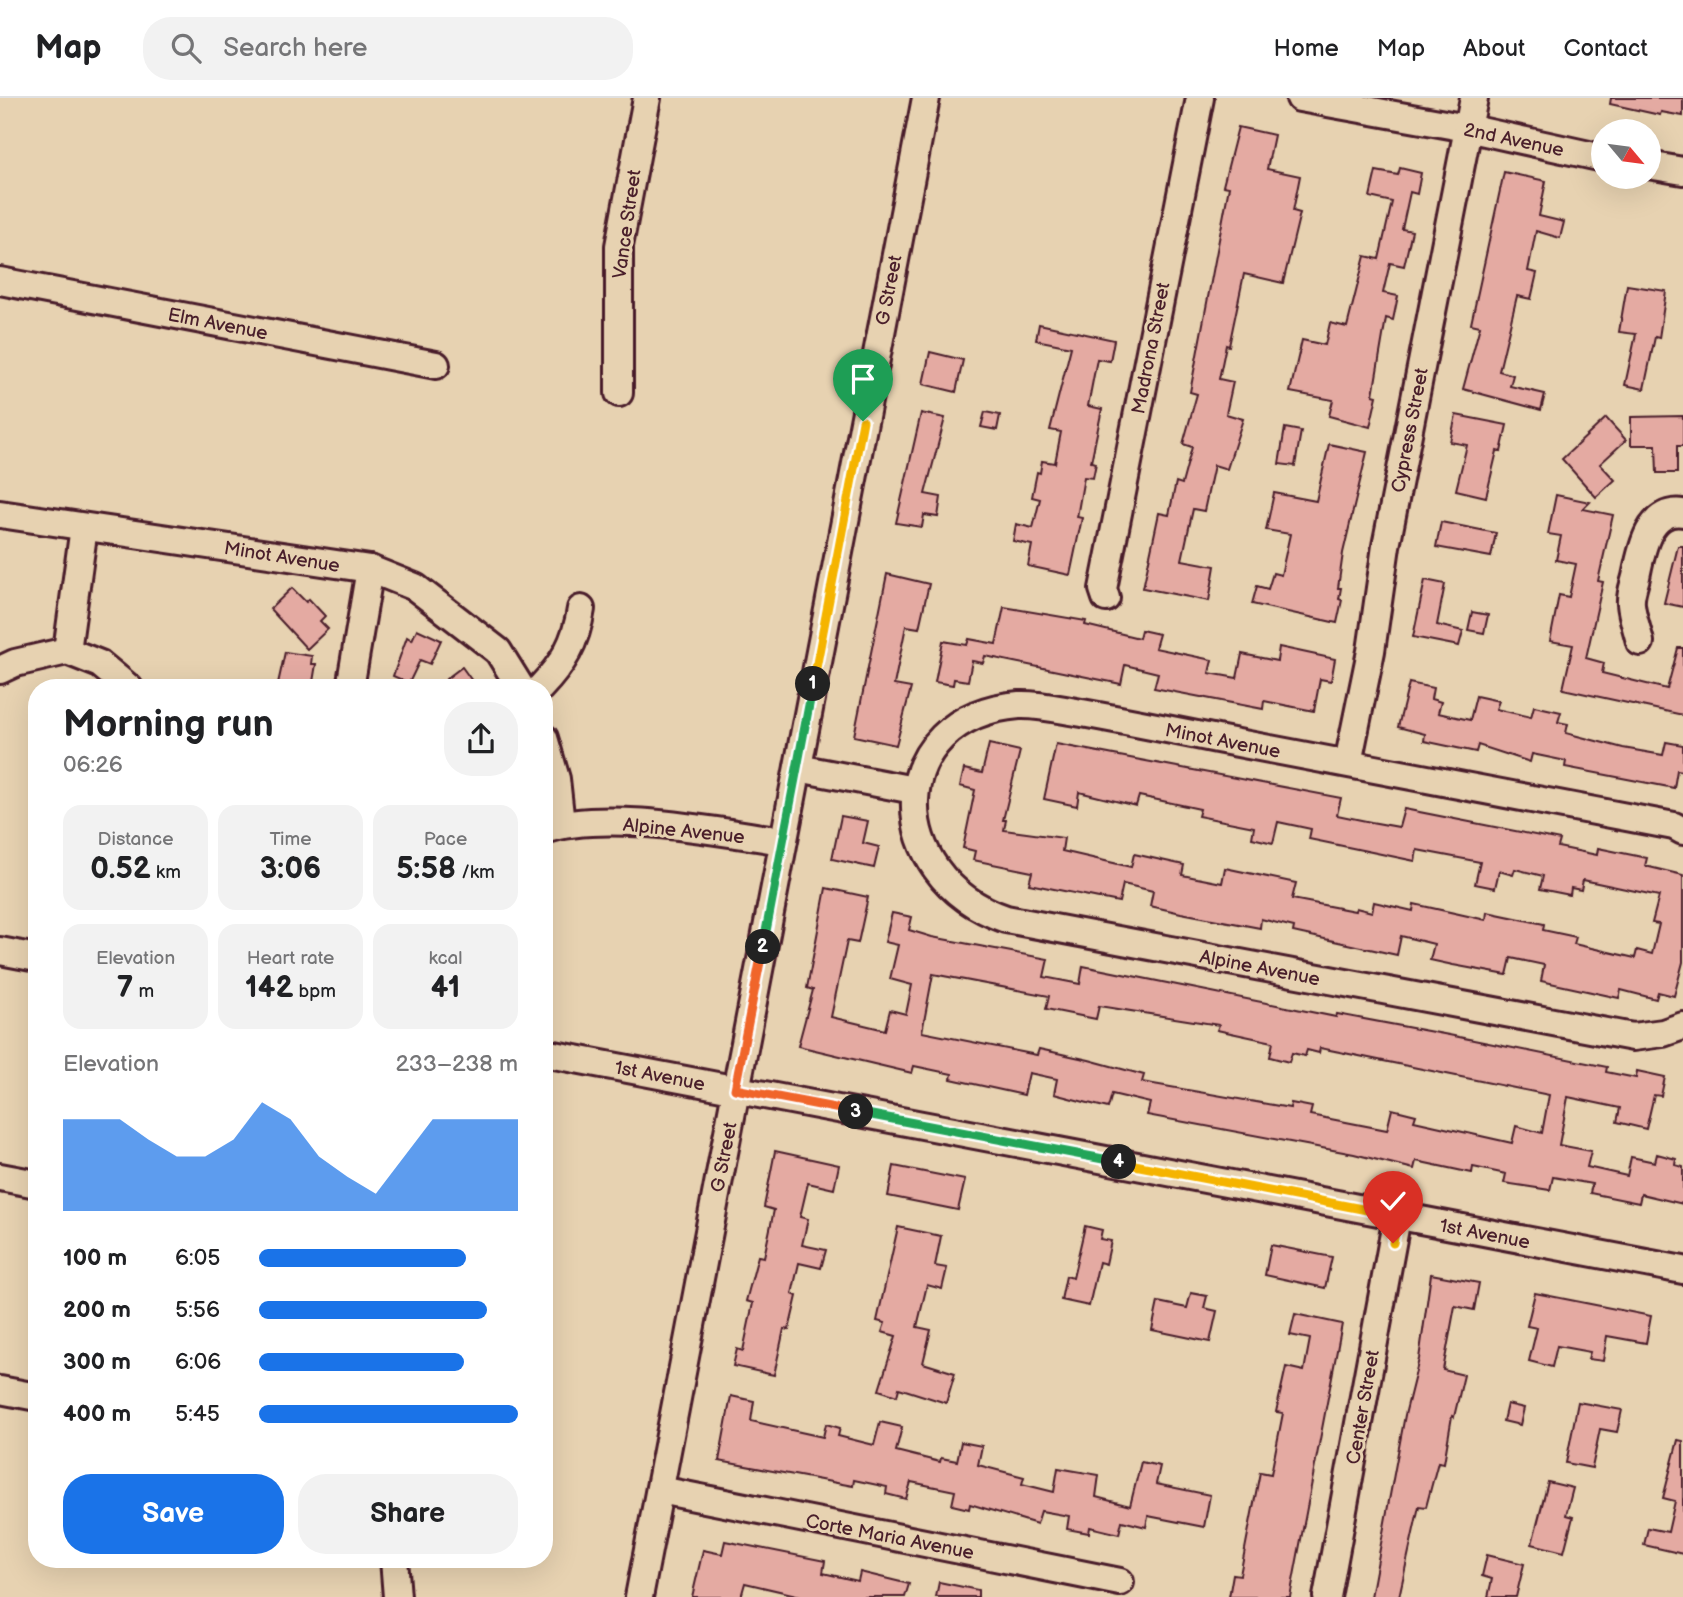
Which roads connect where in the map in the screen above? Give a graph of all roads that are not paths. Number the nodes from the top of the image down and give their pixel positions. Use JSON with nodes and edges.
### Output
{"nodes":[{"id":1,"x":647,"y":98,"type":"edge"},
{"id":2,"x":926,"y":98,"type":"edge"},
{"id":3,"x":1200,"y":98,"type":"edge"},
{"id":4,"x":1300,"y":98,"type":"edge"},
{"id":5,"x":1474,"y":98,"type":"edge"},
{"id":6,"x":1467,"y":128,"type":"junction"},
{"id":7,"x":1591,"y":155,"type":"edge"},
{"id":8,"x":1661,"y":167,"type":"edge"},
{"id":9,"x":1683,"y":171,"type":"edge"},
{"id":10,"x":0,"y":281,"type":"edge"},
{"id":11,"x":436,"y":365,"type":"dead end"},
{"id":12,"x":619,"y":393,"type":"dead end"},
{"id":13,"x":1683,"y":513,"type":"edge"},
{"id":14,"x":0,"y":514,"type":"edge"},
{"id":15,"x":84,"y":527,"type":"junction"},
{"id":16,"x":370,"y":569,"type":"junction"},
{"id":17,"x":1107,"y":598,"type":"dead end"},
{"id":18,"x":581,"y":609,"type":"dead end"},
{"id":19,"x":1640,"y":642,"type":"dead end"},
{"id":20,"x":67,"y":651,"type":"junction"},
{"id":21,"x":0,"y":670,"type":"edge"},
{"id":22,"x":119,"y":679,"type":"edge"},
{"id":23,"x":352,"y":679,"type":"edge"},
{"id":24,"x":515,"y":679,"type":"edge"},
{"id":25,"x":549,"y":679,"type":"edge"},
{"id":26,"x":1348,"y":763,"type":"junction"},
{"id":27,"x":798,"y":768,"type":"junction"},
{"id":28,"x":553,"y":769,"type":"edge"},
{"id":29,"x":914,"y":790,"type":"junction"},
{"id":30,"x":553,"y":815,"type":"edge"},
{"id":31,"x":553,"y":827,"type":"edge"},
{"id":32,"x":1683,"y":831,"type":"edge"},
{"id":33,"x":783,"y":841,"type":"junction"},
{"id":34,"x":0,"y":951,"type":"edge"},
{"id":35,"x":28,"y":956,"type":"edge"},
{"id":36,"x":1683,"y":1026,"type":"edge"},
{"id":37,"x":553,"y":1055,"type":"edge"},
{"id":38,"x":735,"y":1089,"type":"junction"},
{"id":39,"x":0,"y":1177,"type":"edge"},
{"id":40,"x":28,"y":1182,"type":"edge"},
{"id":41,"x":1398,"y":1216,"type":"junction"},
{"id":42,"x":1683,"y":1270,"type":"edge"},
{"id":43,"x":0,"y":1390,"type":"edge"},
{"id":44,"x":28,"y":1395,"type":"edge"},
{"id":45,"x":660,"y":1490,"type":"junction"},
{"id":46,"x":395,"y":1568,"type":"edge"},
{"id":47,"x":1120,"y":1582,"type":"dead end"},
{"id":48,"x":397,"y":1597,"type":"edge"},
{"id":49,"x":639,"y":1597,"type":"edge"},
{"id":50,"x":1327,"y":1597,"type":"edge"}],
"edges":[{"from":1,"to":12,"type":"street","name":"Vance Street"},
{"from":2,"to":27,"type":"street","name":"G Street"},
{"from":3,"to":17,"type":"street","name":"Madrona Street"},
{"from":4,"to":6,"type":"street","name":"2nd Avenue"},
{"from":5,"to":6,"type":"street","name":"Cypress Street"},
{"from":6,"to":7,"type":"street","name":"2nd Avenue"},
{"from":6,"to":26,"type":"street","name":"Cypress Street"},
{"from":8,"to":9,"type":"street"},
{"from":10,"to":11,"type":"street","name":"Elm Avenue"},
{"from":13,"to":19,"type":"street"},
{"from":14,"to":15,"type":"street","name":"Minot Avenue"},
{"from":15,"to":16,"type":"street","name":"Minot Avenue"},
{"from":15,"to":20,"type":"street"},
{"from":16,"to":23,"type":"street"},
{"from":16,"to":24,"type":"street","name":"Minot Avenue"},
{"from":18,"to":25,"type":"street"},
{"from":20,"to":21,"type":"street"},
{"from":20,"to":22,"type":"street"},
{"from":26,"to":29,"type":"street","name":"Minot Avenue"},
{"from":26,"to":32,"type":"street","name":"Minot Avenue"},
{"from":27,"to":29,"type":"street"},
{"from":27,"to":33,"type":"street","name":"G Street"},
{"from":28,"to":30,"type":"street"},
{"from":29,"to":36,"type":"street","name":"Alpine Avenue"},
{"from":31,"to":33,"type":"street","name":"Alpine Avenue"},
{"from":33,"to":38,"type":"street","name":"G Street"},
{"from":34,"to":35,"type":"street"},
{"from":37,"to":38,"type":"street","name":"1st Avenue"},
{"from":38,"to":41,"type":"street","name":"1st Avenue"},
{"from":38,"to":45,"type":"street","name":"G Street"},
{"from":39,"to":40,"type":"street"},
{"from":41,"to":42,"type":"street","name":"1st Avenue"},
{"from":41,"to":50,"type":"street","name":"Center Street"},
{"from":43,"to":44,"type":"street"},
{"from":45,"to":47,"type":"street","name":"Corte Maria Avenue"},
{"from":45,"to":49,"type":"street","name":"G Street"},
{"from":46,"to":48,"type":"street"}]}
